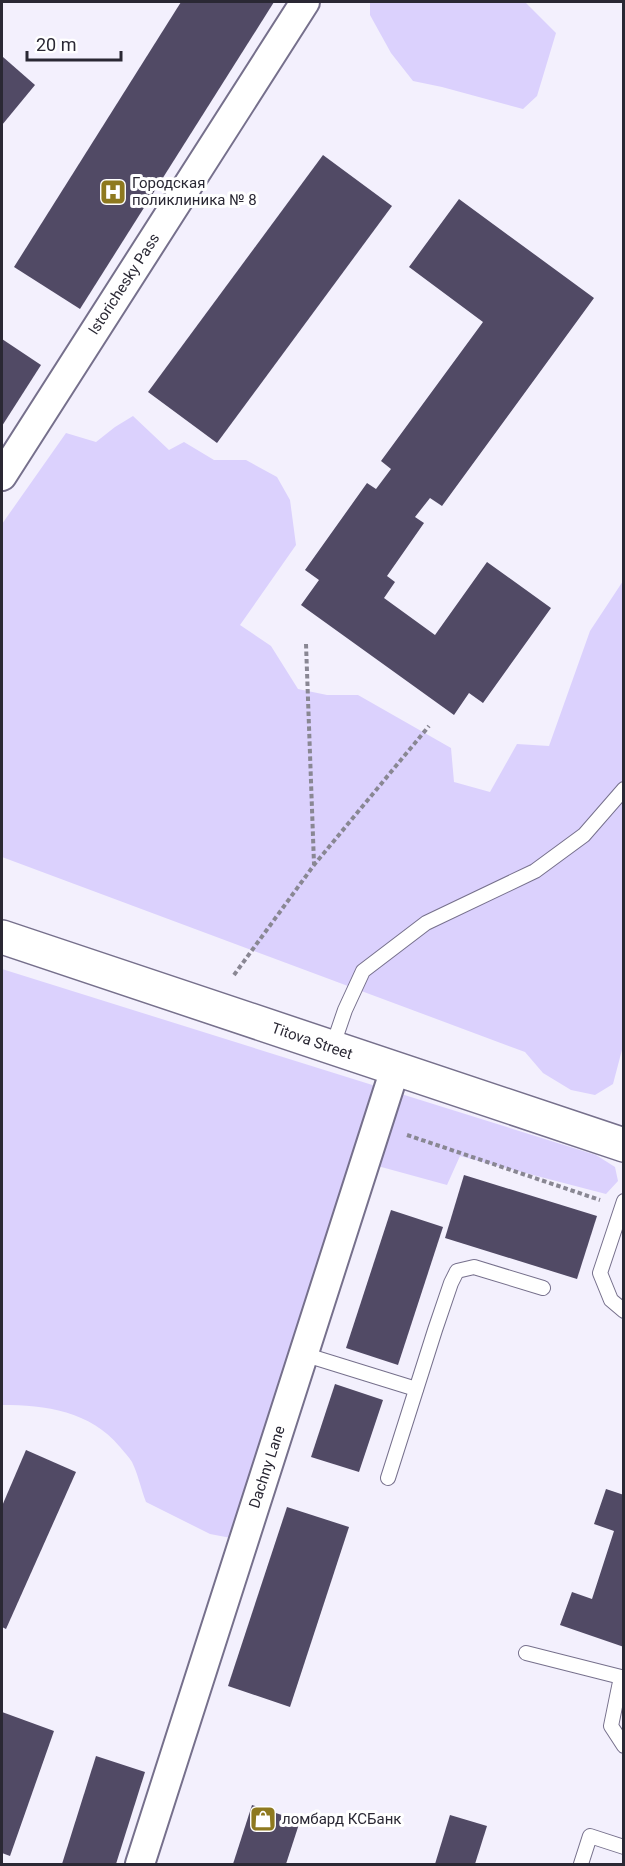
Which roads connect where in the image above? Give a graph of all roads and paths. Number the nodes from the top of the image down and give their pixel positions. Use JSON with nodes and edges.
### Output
{"nodes":[{"id":1,"x":305,"y":2,"type":"edge"},
{"id":2,"x":2,"y":476,"type":"edge"},
{"id":3,"x":306,"y":644,"type":"dead end"},
{"id":4,"x":429,"y":726,"type":"dead end"},
{"id":5,"x":624,"y":789,"type":"edge"},
{"id":6,"x":314,"y":865,"type":"junction"},
{"id":7,"x":2,"y":937,"type":"edge"},
{"id":8,"x":234,"y":975,"type":"dead end"},
{"id":9,"x":332,"y":1048,"type":"junction"},
{"id":10,"x":395,"y":1069,"type":"junction"},
{"id":11,"x":407,"y":1135,"type":"dead end"},
{"id":12,"x":624,"y":1145,"type":"edge"},
{"id":13,"x":623,"y":1204,"type":"edge"},
{"id":14,"x":543,"y":1288,"type":"dead end"},
{"id":15,"x":624,"y":1311,"type":"edge"},
{"id":16,"x":303,"y":1354,"type":"junction"},
{"id":17,"x":416,"y":1389,"type":"junction"},
{"id":18,"x":387,"y":1478,"type":"dead end"},
{"id":19,"x":525,"y":1653,"type":"dead end"},
{"id":20,"x":624,"y":1746,"type":"edge"},
{"id":21,"x":624,"y":1847,"type":"edge"},
{"id":22,"x":140,"y":1864,"type":"edge"},
{"id":23,"x":581,"y":1864,"type":"edge"}],
"edges":[{"from":1,"to":2,"type":"street","name":"Istorichesky Pass"},
{"from":3,"to":6,"type":"path"},
{"from":4,"to":6,"type":"path"},
{"from":5,"to":9,"type":"lane"},
{"from":6,"to":8,"type":"path"},
{"from":7,"to":9,"type":"main road","name":"Titova Street"},
{"from":9,"to":10,"type":"main road","name":"Titova Street"},
{"from":10,"to":12,"type":"main road","name":"Titova Street"},
{"from":10,"to":16,"type":"street","name":"Dachny Lane"},
{"from":11,"to":13,"type":"path"},
{"from":13,"to":15,"type":"lane"},
{"from":14,"to":17,"type":"lane"},
{"from":16,"to":17,"type":"lane"},
{"from":16,"to":22,"type":"street","name":"Dachny Lane"},
{"from":17,"to":18,"type":"lane"},
{"from":19,"to":20,"type":"lane"},
{"from":21,"to":23,"type":"lane"}]}
